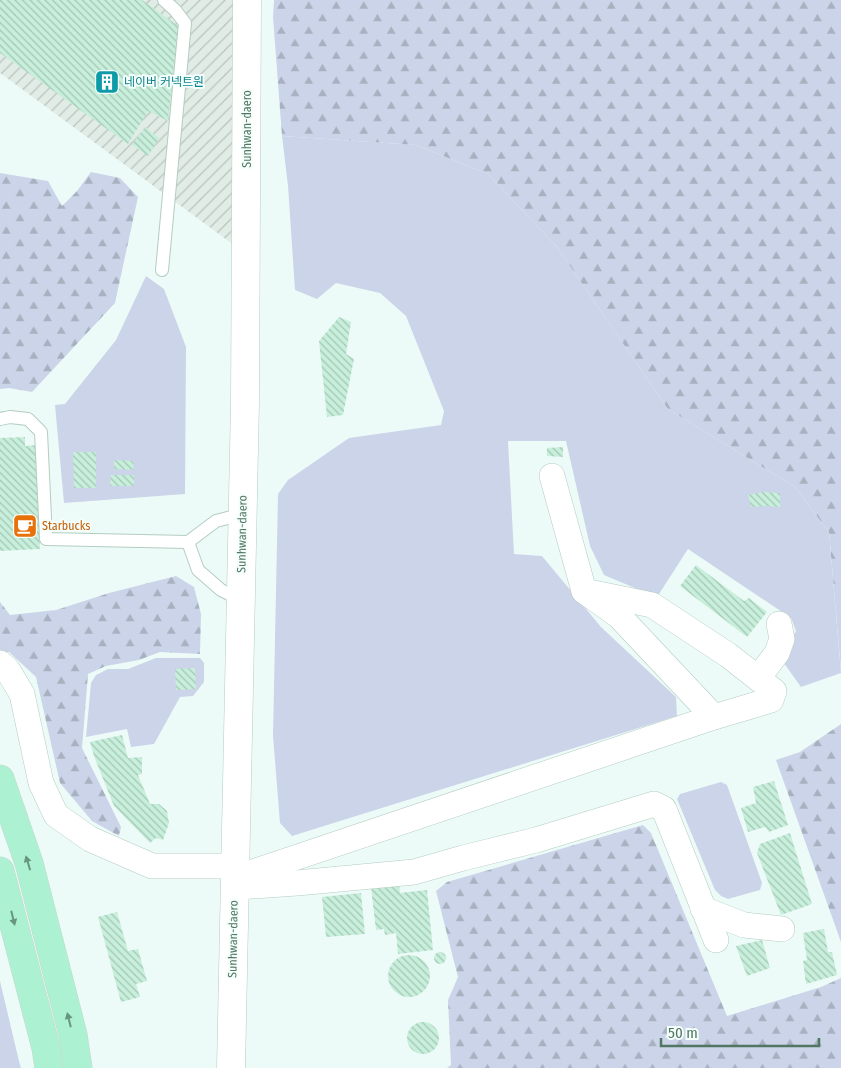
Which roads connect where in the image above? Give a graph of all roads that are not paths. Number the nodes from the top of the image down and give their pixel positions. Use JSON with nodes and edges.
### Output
{"nodes":[{"id":1,"x":164,"y":0,"type":"edge"},
{"id":2,"x":247,"y":0,"type":"edge"},
{"id":3,"x":162,"y":270,"type":"dead end"},
{"id":4,"x":0,"y":419,"type":"edge"},
{"id":5,"x":552,"y":476,"type":"dead end"},
{"id":6,"x":242,"y":514,"type":"junction"},
{"id":7,"x":188,"y":542,"type":"junction"},
{"id":8,"x":584,"y":591,"type":"junction"},
{"id":9,"x":241,"y":600,"type":"junction"},
{"id":10,"x":779,"y":624,"type":"dead end"},
{"id":11,"x":0,"y":663,"type":"edge"},
{"id":12,"x":758,"y":678,"type":"junction"},
{"id":13,"x":714,"y":717,"type":"junction"},
{"id":14,"x":0,"y":779,"type":"edge"},
{"id":15,"x":0,"y":871,"type":"edge"},
{"id":16,"x":235,"y":877,"type":"junction"},
{"id":17,"x":703,"y":909,"type":"junction"},
{"id":18,"x":782,"y":929,"type":"dead end"},
{"id":19,"x":716,"y":940,"type":"dead end"},
{"id":20,"x":49,"y":1068,"type":"edge"},
{"id":21,"x":78,"y":1068,"type":"edge"},
{"id":22,"x":231,"y":1068,"type":"edge"}],
"edges":[{"from":1,"to":3,"type":"lane"},
{"from":2,"to":6,"type":"street","name":"Sunhwan-daero"},
{"from":4,"to":7,"type":"lane"},
{"from":5,"to":8,"type":"street"},
{"from":6,"to":7,"type":"lane"},
{"from":6,"to":9,"type":"street","name":"Sunhwan-daero"},
{"from":7,"to":9,"type":"lane"},
{"from":8,"to":12,"type":"street"},
{"from":8,"to":13,"type":"street"},
{"from":9,"to":16,"type":"street","name":"Sunhwan-daero"},
{"from":10,"to":12,"type":"street"},
{"from":11,"to":16,"type":"street"},
{"from":12,"to":13,"type":"street"},
{"from":13,"to":16,"type":"street"},
{"from":21,"to":14,"type":"highway","one_way":true},
{"from":15,"to":20,"type":"highway","one_way":true},
{"from":16,"to":17,"type":"street"},
{"from":16,"to":22,"type":"street","name":"Sunhwan-daero"},
{"from":17,"to":18,"type":"street"},
{"from":17,"to":19,"type":"street"}]}
